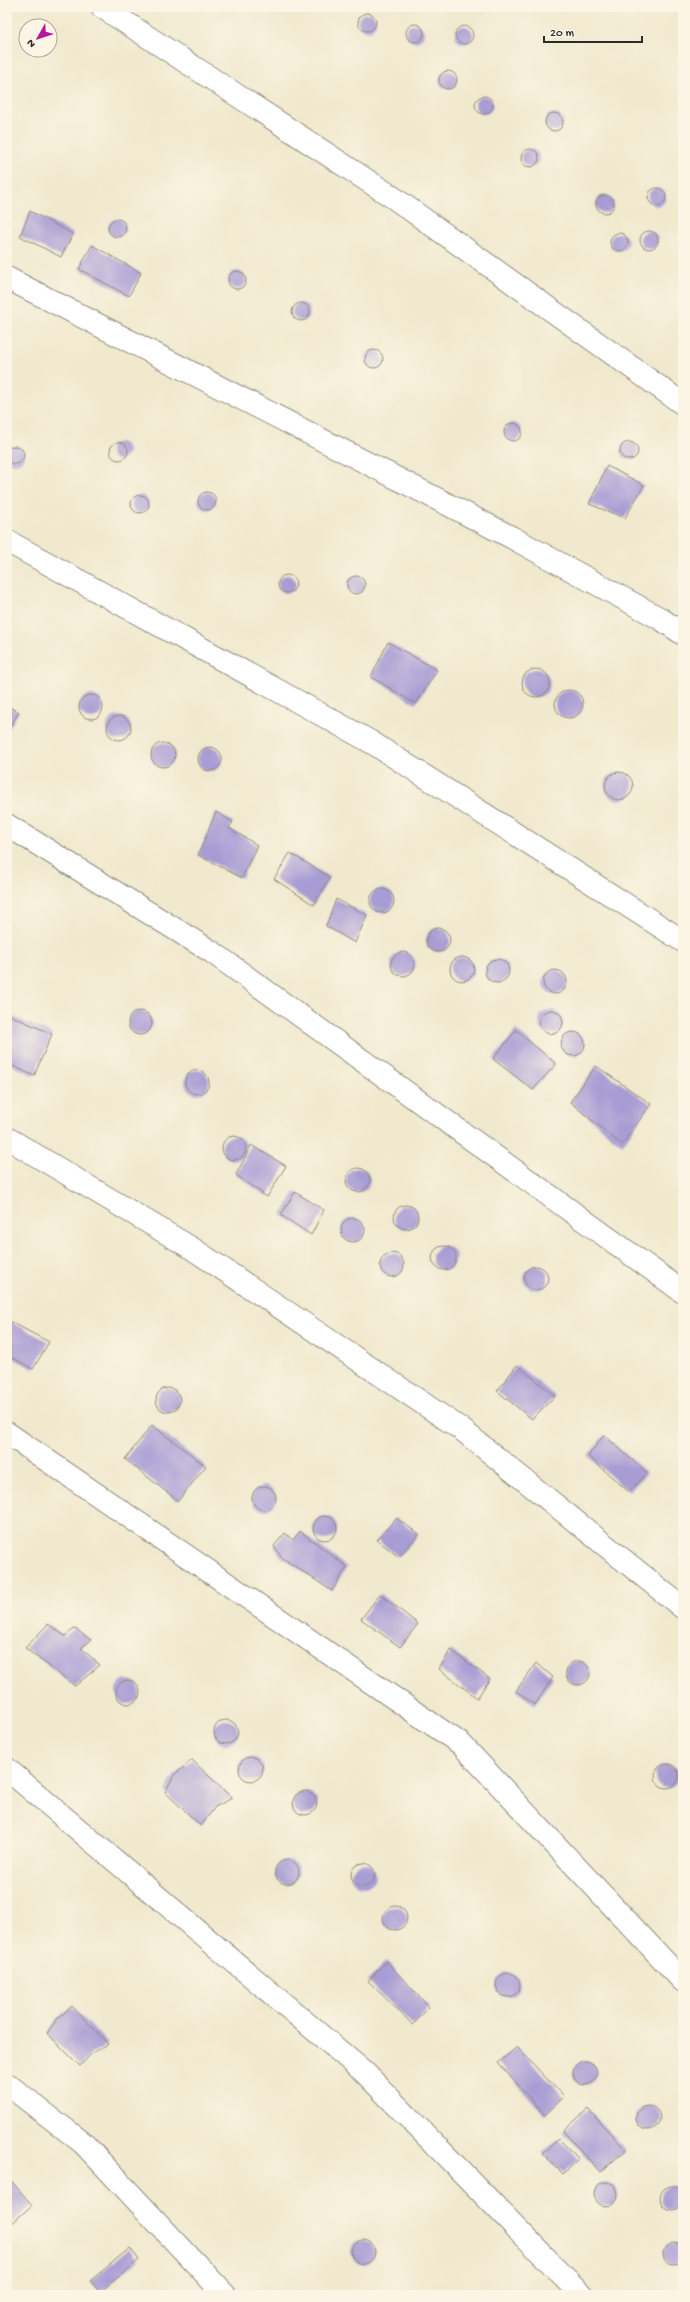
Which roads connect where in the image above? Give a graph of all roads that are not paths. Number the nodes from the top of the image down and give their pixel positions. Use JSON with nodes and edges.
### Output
{"nodes":[{"id":1,"x":102,"y":7,"type":"edge"},
{"id":2,"x":7,"y":278,"type":"edge"},
{"id":3,"x":683,"y":404,"type":"edge"},
{"id":4,"x":7,"y":541,"type":"edge"},
{"id":5,"x":683,"y":634,"type":"edge"},
{"id":6,"x":7,"y":825,"type":"edge"},
{"id":7,"x":683,"y":940,"type":"edge"},
{"id":8,"x":7,"y":1138,"type":"edge"},
{"id":9,"x":683,"y":1292,"type":"edge"},
{"id":10,"x":7,"y":1433,"type":"edge"},
{"id":11,"x":683,"y":1608,"type":"edge"},
{"id":12,"x":7,"y":1769,"type":"edge"},
{"id":13,"x":683,"y":1981,"type":"edge"},
{"id":14,"x":7,"y":2084,"type":"edge"},
{"id":15,"x":224,"y":2295,"type":"edge"},
{"id":16,"x":582,"y":2295,"type":"edge"}],
"edges":[{"from":1,"to":3,"type":"street"},
{"from":2,"to":5,"type":"street"},
{"from":4,"to":7,"type":"street"},
{"from":6,"to":9,"type":"street"},
{"from":8,"to":11,"type":"street"},
{"from":10,"to":13,"type":"street"},
{"from":12,"to":16,"type":"street"},
{"from":14,"to":15,"type":"street"}]}
